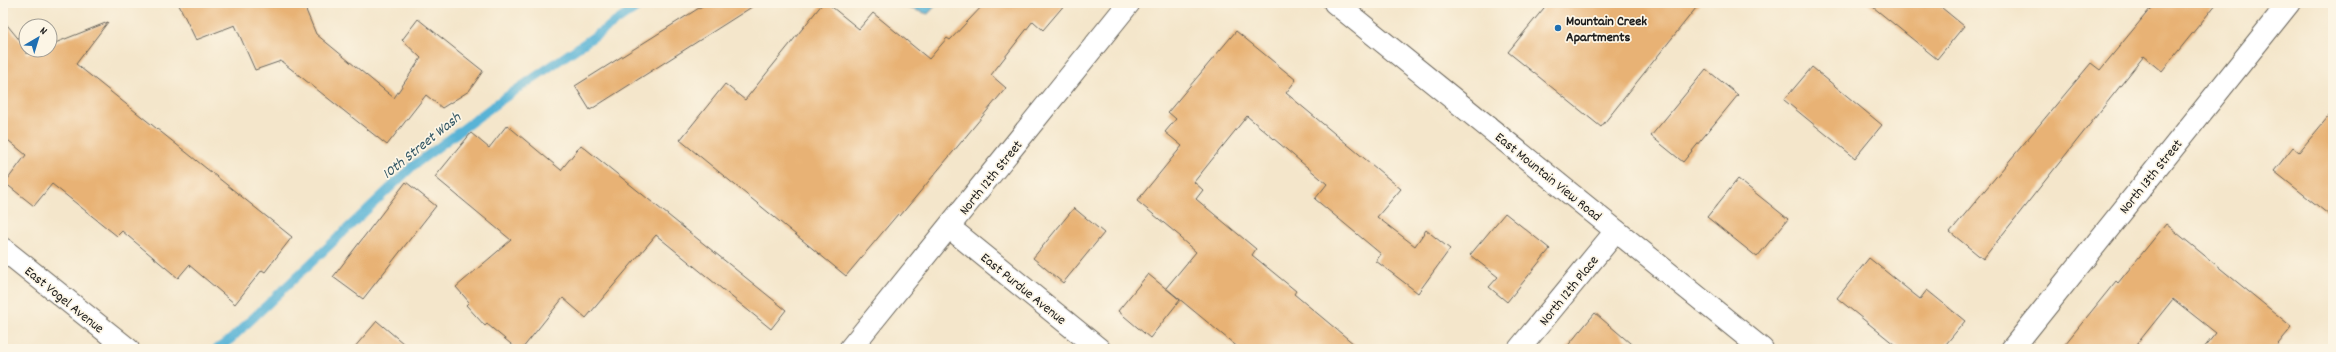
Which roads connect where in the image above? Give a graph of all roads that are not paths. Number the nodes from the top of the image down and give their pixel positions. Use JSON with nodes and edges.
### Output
{"nodes":[{"id":1,"x":1129,"y":3,"type":"edge"},
{"id":2,"x":1335,"y":3,"type":"edge"},
{"id":3,"x":2289,"y":3,"type":"edge"},
{"id":4,"x":950,"y":228,"type":"junction"},
{"id":5,"x":1616,"y":231,"type":"junction"},
{"id":6,"x":3,"y":249,"type":"edge"},
{"id":7,"x":128,"y":349,"type":"edge"},
{"id":8,"x":850,"y":349,"type":"edge"},
{"id":9,"x":1099,"y":349,"type":"edge"},
{"id":10,"x":1519,"y":349,"type":"edge"},
{"id":11,"x":1762,"y":349,"type":"edge"},
{"id":12,"x":2012,"y":349,"type":"edge"}],
"edges":[{"from":1,"to":4,"type":"street","name":"North 12th Street"},
{"from":2,"to":5,"type":"street","name":"East Mountain View Road"},
{"from":3,"to":12,"type":"street","name":"North 13th Street"},
{"from":4,"to":8,"type":"street","name":"North 12th Street"},
{"from":4,"to":9,"type":"street","name":"East Purdue Avenue"},
{"from":5,"to":10,"type":"street","name":"North 12th Place"},
{"from":5,"to":11,"type":"street","name":"East Mountain View Road"},
{"from":6,"to":7,"type":"street","name":"East Vogel Avenue"}]}
